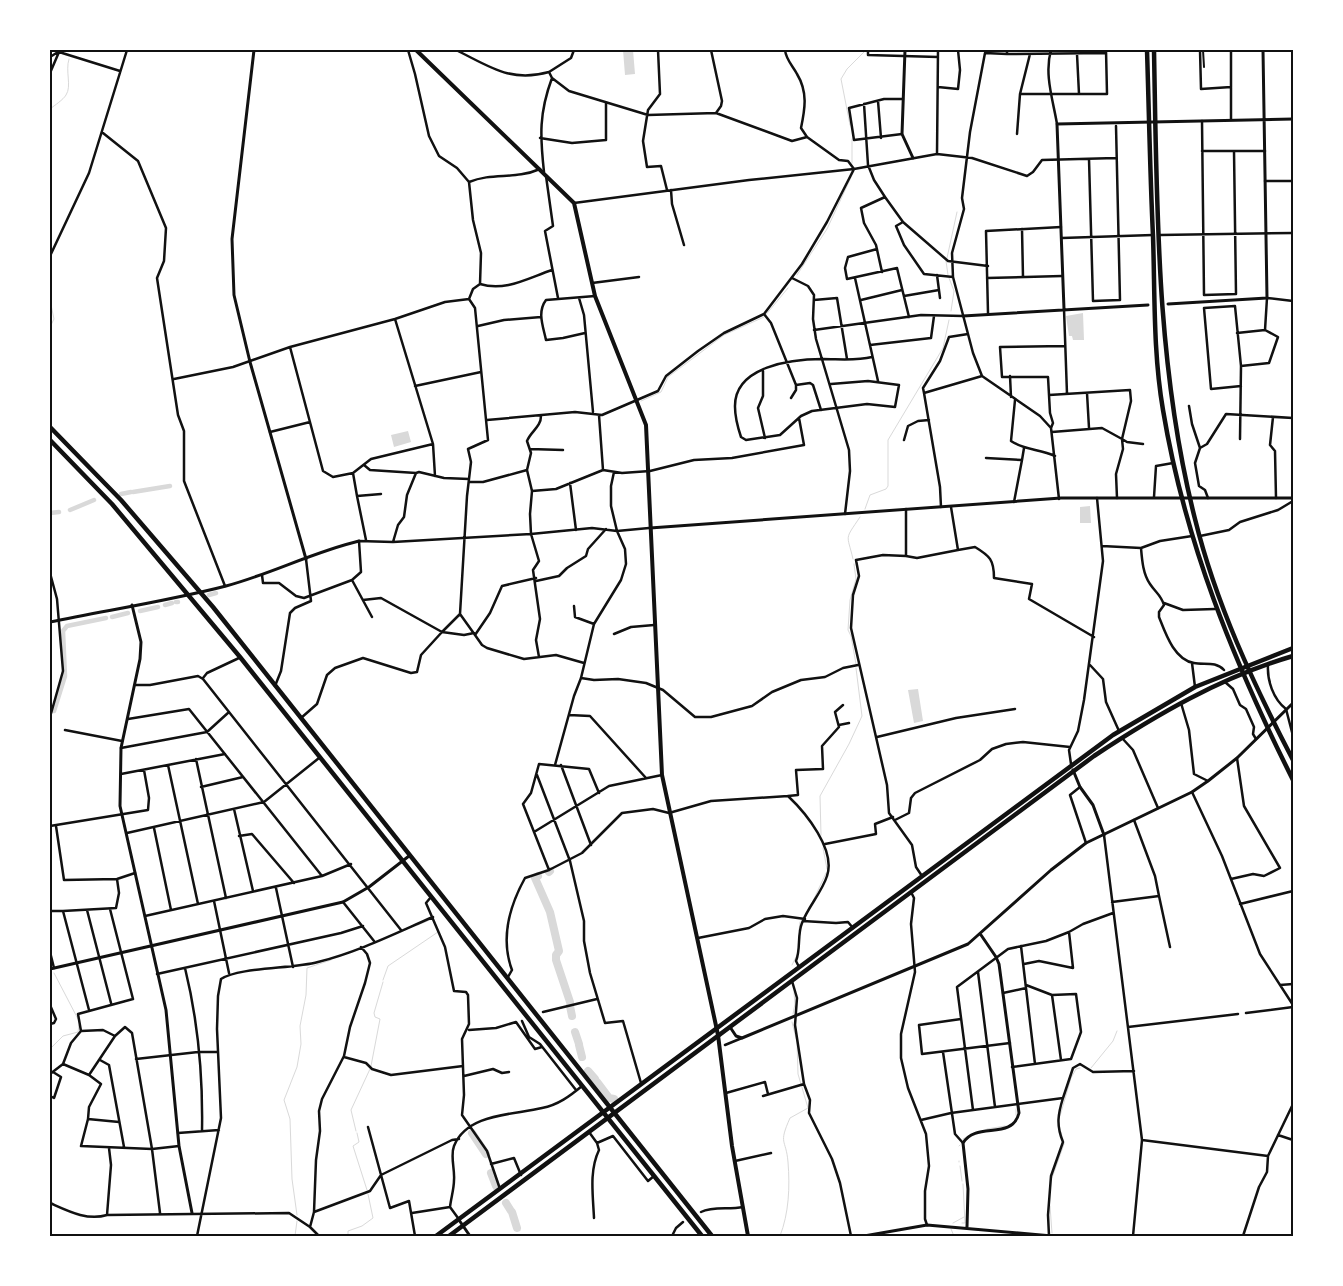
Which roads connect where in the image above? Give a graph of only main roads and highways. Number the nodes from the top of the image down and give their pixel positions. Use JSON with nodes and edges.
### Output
{"nodes":[{"id":1,"x":416,"y":50,"type":"edge"},
{"id":2,"x":1148,"y":50,"type":"edge"},
{"id":3,"x":1154,"y":50,"type":"edge"},
{"id":4,"x":50,"y":427,"type":"edge"},
{"id":5,"x":50,"y":440,"type":"edge"},
{"id":6,"x":1293,"y":648,"type":"edge"},
{"id":7,"x":1293,"y":656,"type":"edge"},
{"id":8,"x":1246,"y":665,"type":"junction"},
{"id":9,"x":1239,"y":668,"type":"junction"},
{"id":10,"x":1249,"y":672,"type":"junction"},
{"id":11,"x":1242,"y":675,"type":"junction"},
{"id":12,"x":1293,"y":760,"type":"edge"},
{"id":13,"x":1293,"y":780,"type":"edge"},
{"id":14,"x":716,"y":1028,"type":"junction"},
{"id":15,"x":718,"y":1035,"type":"junction"},
{"id":16,"x":611,"y":1108,"type":"junction"},
{"id":17,"x":604,"y":1113,"type":"junction"},
{"id":18,"x":615,"y":1113,"type":"junction"},
{"id":19,"x":608,"y":1118,"type":"junction"},
{"id":20,"x":436,"y":1236,"type":"edge"},
{"id":21,"x":449,"y":1236,"type":"edge"},
{"id":22,"x":702,"y":1236,"type":"edge"},
{"id":23,"x":712,"y":1236,"type":"edge"},
{"id":24,"x":748,"y":1236,"type":"edge"}],
"edges":[{"from":1,"to":14,"type":"main road"},
{"from":2,"to":9,"type":"main road"},
{"from":3,"to":8,"type":"main road"},
{"from":4,"to":16,"type":"main road"},
{"from":5,"to":17,"type":"main road"},
{"from":6,"to":8,"type":"main road"},
{"from":7,"to":10,"type":"main road"},
{"from":8,"to":9,"type":"main road"},
{"from":8,"to":10,"type":"main road"},
{"from":9,"to":11,"type":"main road"},
{"from":9,"to":14,"type":"main road"},
{"from":10,"to":11,"type":"main road"},
{"from":10,"to":12,"type":"main road"},
{"from":11,"to":13,"type":"main road"},
{"from":11,"to":15,"type":"main road"},
{"from":14,"to":15,"type":"main road"},
{"from":14,"to":16,"type":"main road"},
{"from":15,"to":18,"type":"main road"},
{"from":15,"to":24,"type":"main road"},
{"from":16,"to":17,"type":"main road"},
{"from":16,"to":18,"type":"main road"},
{"from":17,"to":19,"type":"main road"},
{"from":17,"to":20,"type":"main road"},
{"from":18,"to":19,"type":"main road"},
{"from":18,"to":23,"type":"main road"},
{"from":19,"to":21,"type":"main road"},
{"from":19,"to":22,"type":"main road"}]}
